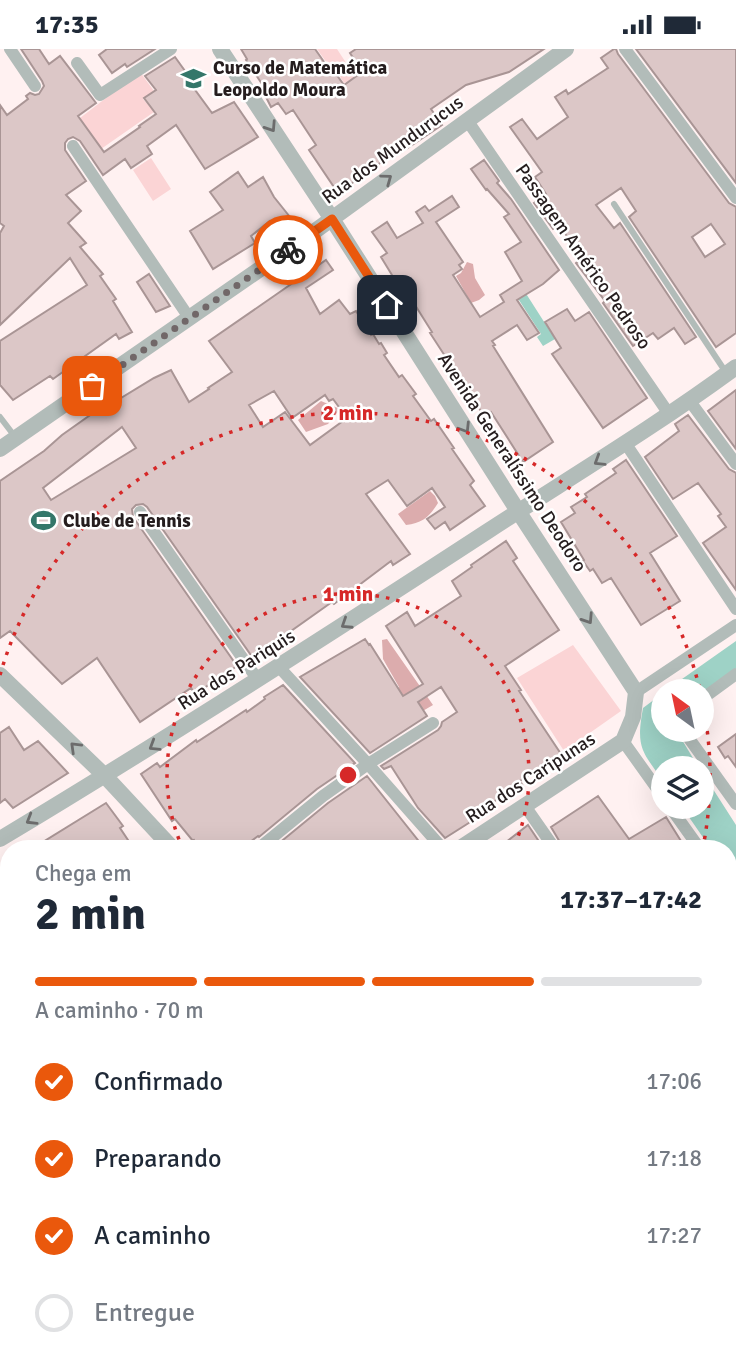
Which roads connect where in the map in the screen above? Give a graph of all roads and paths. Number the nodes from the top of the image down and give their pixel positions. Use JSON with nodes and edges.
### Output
{"nodes":[{"id":1,"x":10,"y":49,"type":"edge"},
{"id":2,"x":171,"y":49,"type":"edge"},
{"id":3,"x":220,"y":49,"type":"edge"},
{"id":4,"x":566,"y":49,"type":"edge"},
{"id":5,"x":625,"y":49,"type":"edge"},
{"id":6,"x":77,"y":63,"type":"dead end"},
{"id":7,"x":35,"y":86,"type":"dead end"},
{"id":8,"x":467,"y":120,"type":"junction"},
{"id":9,"x":73,"y":146,"type":"dead end"},
{"id":10,"x":736,"y":198,"type":"edge"},
{"id":11,"x":614,"y":204,"type":"dead end"},
{"id":12,"x":332,"y":219,"type":"junction"},
{"id":13,"x":190,"y":319,"type":"junction"},
{"id":14,"x":731,"y":371,"type":"edge"},
{"id":15,"x":689,"y":400,"type":"junction"},
{"id":16,"x":669,"y":414,"type":"junction"},
{"id":17,"x":0,"y":417,"type":"edge"},
{"id":18,"x":16,"y":438,"type":"junction"},
{"id":19,"x":626,"y":444,"type":"junction"},
{"id":20,"x":0,"y":450,"type":"edge"},
{"id":21,"x":736,"y":464,"type":"edge"},
{"id":22,"x":140,"y":512,"type":"dead end"},
{"id":23,"x":518,"y":512,"type":"junction"},
{"id":24,"x":736,"y":609,"type":"edge"},
{"id":25,"x":736,"y":625,"type":"edge"},
{"id":26,"x":279,"y":667,"type":"junction"},
{"id":27,"x":736,"y":674,"type":"edge"},
{"id":28,"x":0,"y":675,"type":"edge"},
{"id":29,"x":258,"y":680,"type":"junction"},
{"id":30,"x":714,"y":690,"type":"edge"},
{"id":31,"x":636,"y":692,"type":"junction"},
{"id":32,"x":433,"y":723,"type":"dead end"},
{"id":33,"x":624,"y":741,"type":"junction"},
{"id":34,"x":692,"y":742,"type":"edge"},
{"id":35,"x":369,"y":764,"type":"junction"},
{"id":36,"x":105,"y":776,"type":"junction"},
{"id":37,"x":651,"y":780,"type":"edge"},
{"id":38,"x":736,"y":804,"type":"edge"},
{"id":39,"x":525,"y":806,"type":"junction"},
{"id":40,"x":679,"y":819,"type":"edge"},
{"id":41,"x":0,"y":839,"type":"edge"},
{"id":42,"x":165,"y":840,"type":"edge"},
{"id":43,"x":269,"y":840,"type":"edge"},
{"id":44,"x":435,"y":840,"type":"edge"},
{"id":45,"x":473,"y":840,"type":"edge"},
{"id":46,"x":549,"y":840,"type":"edge"},
{"id":47,"x":694,"y":840,"type":"edge"}],
"edges":[{"from":1,"to":7,"type":"street"},
{"from":2,"to":6,"type":"street"},
{"from":3,"to":12,"type":"street","name":"Avenida Generalíssimo Deodoro","one_way":true},
{"from":4,"to":8,"type":"street","name":"Rua dos Mundurucus"},
{"from":5,"to":10,"type":"street"},
{"from":12,"to":8,"type":"street","name":"Rua dos Mundurucus","one_way":true},
{"from":8,"to":16,"type":"street","name":"Passagem Américo Pedroso"},
{"from":9,"to":13,"type":"street"},
{"from":11,"to":14,"type":"lane"},
{"from":12,"to":13,"type":"street","name":"Rua dos Mundurucus"},
{"from":12,"to":23,"type":"street","name":"Avenida Generalíssimo Deodoro","one_way":true},
{"from":13,"to":18,"type":"street","name":"Rua dos Mundurucus"},
{"from":14,"to":15,"type":"street","name":"Rua dos Pariquis"},
{"from":15,"to":16,"type":"street","name":"Rua dos Pariquis"},
{"from":15,"to":21,"type":"street"},
{"from":16,"to":19,"type":"street","name":"Rua dos Pariquis"},
{"from":17,"to":18,"type":"lane"},
{"from":18,"to":20,"type":"street","name":"Rua dos Mundurucus"},
{"from":19,"to":23,"type":"street","name":"Rua dos Pariquis","one_way":true},
{"from":19,"to":24,"type":"street"},
{"from":22,"to":29,"type":"street"},
{"from":23,"to":26,"type":"street","name":"Rua dos Pariquis","one_way":true},
{"from":23,"to":31,"type":"street","name":"Avenida Generalíssimo Deodoro","one_way":true},
{"from":25,"to":31,"type":"street"},
{"from":26,"to":29,"type":"street","name":"Rua dos Pariquis"},
{"from":26,"to":35,"type":"street"},
{"from":27,"to":30,"type":"street"},
{"from":36,"to":28,"type":"street","one_way":true},
{"from":29,"to":36,"type":"street","name":"Rua dos Pariquis","one_way":true},
{"from":31,"to":33,"type":"street"},
{"from":32,"to":35,"type":"street"},
{"from":33,"to":37,"type":"street"},
{"from":33,"to":39,"type":"street","name":"Rua dos Caripunas"},
{"from":34,"to":38,"type":"street"},
{"from":35,"to":43,"type":"street"},
{"from":35,"to":44,"type":"street"},
{"from":36,"to":41,"type":"street","name":"Rua dos Pariquis","one_way":true},
{"from":36,"to":42,"type":"street"},
{"from":39,"to":45,"type":"street","name":"Rua dos Caripunas"},
{"from":39,"to":46,"type":"street"},
{"from":40,"to":47,"type":"street"}]}
